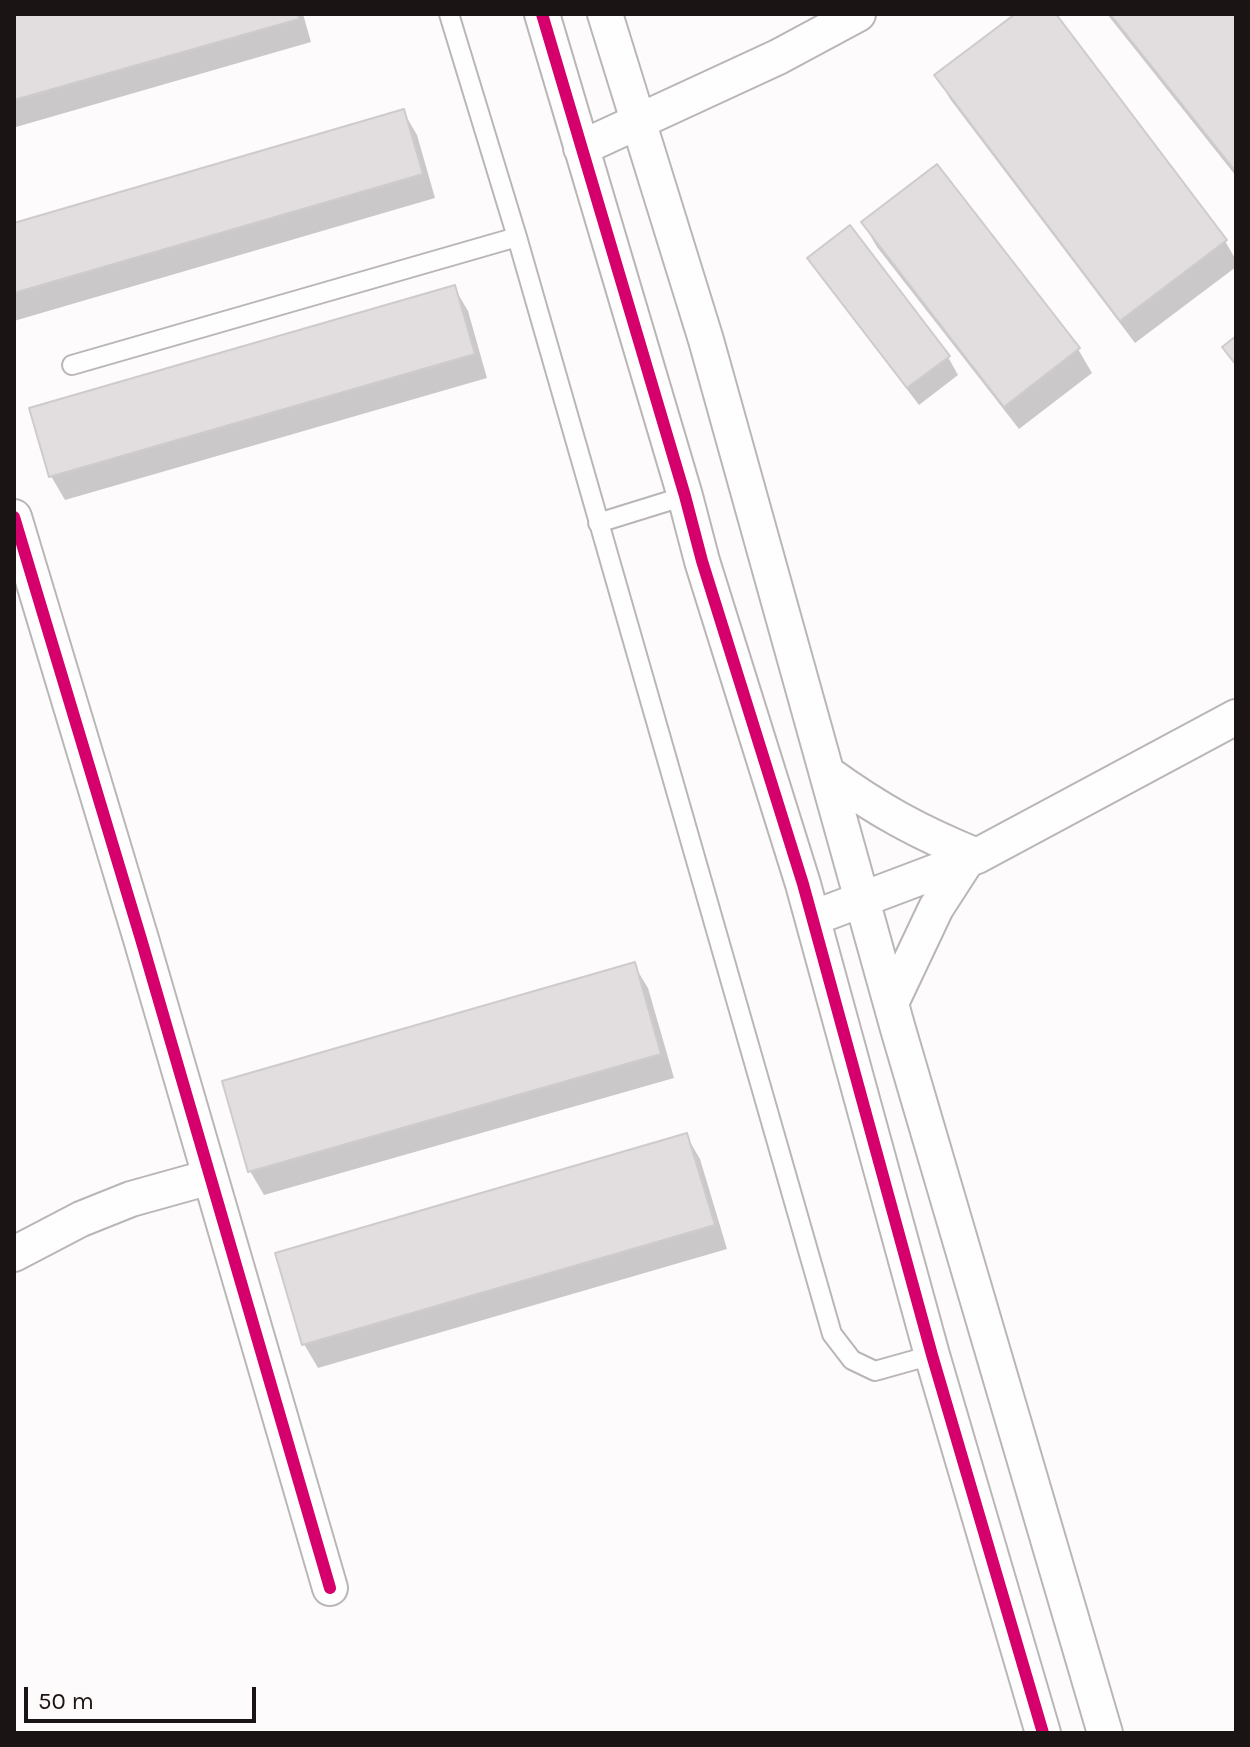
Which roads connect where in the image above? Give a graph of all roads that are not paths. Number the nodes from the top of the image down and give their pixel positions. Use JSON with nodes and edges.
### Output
{"nodes":[{"id":1,"x":449,"y":14,"type":"edge"},
{"id":2,"x":542,"y":14,"type":"edge"},
{"id":3,"x":605,"y":14,"type":"edge"},
{"id":4,"x":858,"y":14,"type":"edge"},
{"id":5,"x":640,"y":121,"type":"junction"},
{"id":6,"x":581,"y":148,"type":"junction"},
{"id":7,"x":517,"y":237,"type":"junction"},
{"id":8,"x":72,"y":365,"type":"dead end"},
{"id":9,"x":685,"y":496,"type":"junction"},
{"id":10,"x":14,"y":517,"type":"edge"},
{"id":11,"x":598,"y":523,"type":"junction"},
{"id":12,"x":25,"y":601,"type":"edge"},
{"id":13,"x":1236,"y":717,"type":"edge"},
{"id":14,"x":827,"y":773,"type":"junction"},
{"id":15,"x":972,"y":858,"type":"junction"},
{"id":16,"x":863,"y":901,"type":"junction"},
{"id":17,"x":813,"y":918,"type":"junction"},
{"id":18,"x":891,"y":1003,"type":"junction"},
{"id":19,"x":210,"y":1177,"type":"junction"},
{"id":20,"x":14,"y":1254,"type":"edge"},
{"id":21,"x":932,"y":1355,"type":"junction"},
{"id":22,"x":330,"y":1588,"type":"dead end"},
{"id":23,"x":1043,"y":1733,"type":"edge"},
{"id":24,"x":1105,"y":1733,"type":"edge"}],
"edges":[{"from":1,"to":7,"type":"lane"},
{"from":2,"to":6,"type":"street"},
{"from":3,"to":5,"type":"street"},
{"from":4,"to":5,"type":"street"},
{"from":5,"to":6,"type":"street"},
{"from":5,"to":14,"type":"street"},
{"from":6,"to":9,"type":"street"},
{"from":7,"to":8,"type":"lane"},
{"from":7,"to":11,"type":"lane"},
{"from":9,"to":11,"type":"lane"},
{"from":9,"to":17,"type":"street"},
{"from":10,"to":12,"type":"street"},
{"from":11,"to":21,"type":"lane"},
{"from":12,"to":19,"type":"street"},
{"from":13,"to":15,"type":"street"},
{"from":14,"to":15,"type":"street"},
{"from":14,"to":16,"type":"street"},
{"from":15,"to":16,"type":"street"},
{"from":15,"to":18,"type":"street"},
{"from":16,"to":17,"type":"street"},
{"from":16,"to":18,"type":"street"},
{"from":17,"to":21,"type":"street"},
{"from":18,"to":24,"type":"street"},
{"from":19,"to":20,"type":"street"},
{"from":19,"to":22,"type":"street"},
{"from":21,"to":23,"type":"street"}]}
